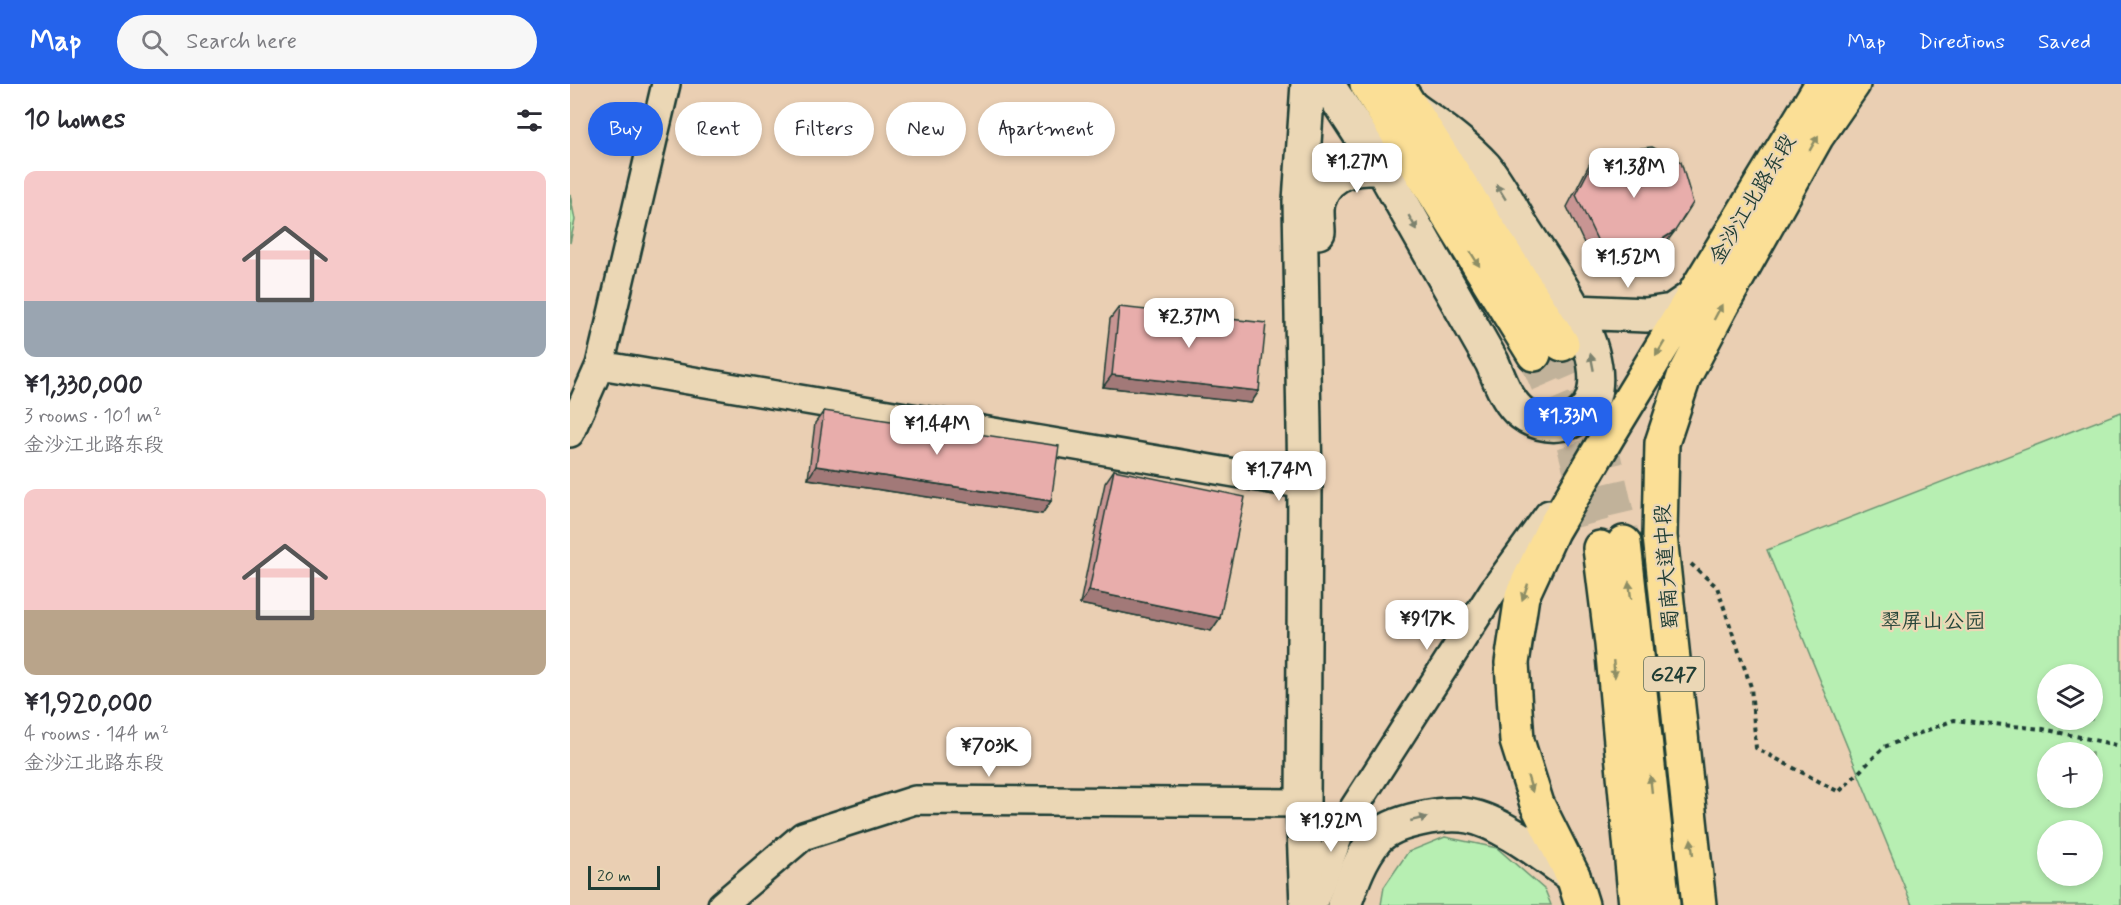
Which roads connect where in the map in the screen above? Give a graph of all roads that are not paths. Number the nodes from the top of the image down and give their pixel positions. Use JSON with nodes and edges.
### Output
{"nodes":[{"id":1,"x":666,"y":84,"type":"edge"},
{"id":2,"x":1308,"y":84,"type":"edge"},
{"id":3,"x":1327,"y":84,"type":"edge"},
{"id":4,"x":1367,"y":84,"type":"edge"},
{"id":5,"x":1822,"y":84,"type":"edge"},
{"id":6,"x":1853,"y":84,"type":"edge"},
{"id":7,"x":1403,"y":96,"type":"edge"},
{"id":8,"x":1382,"y":168,"type":"junction"},
{"id":9,"x":1691,"y":298,"type":"junction"},
{"id":10,"x":1575,"y":312,"type":"junction"},
{"id":11,"x":600,"y":365,"type":"junction"},
{"id":12,"x":570,"y":433,"type":"edge"},
{"id":13,"x":1609,"y":434,"type":"junction"},
{"id":14,"x":1662,"y":443,"type":"joint"},
{"id":15,"x":1305,"y":485,"type":"junction"},
{"id":16,"x":1303,"y":803,"type":"junction"},
{"id":17,"x":1578,"y":890,"type":"edge"},
{"id":18,"x":722,"y":905,"type":"edge"},
{"id":19,"x":1307,"y":905,"type":"edge"},
{"id":20,"x":1312,"y":905,"type":"edge"},
{"id":21,"x":1344,"y":905,"type":"edge"},
{"id":22,"x":1636,"y":905,"type":"edge"},
{"id":23,"x":1663,"y":905,"type":"edge"},
{"id":24,"x":1699,"y":905,"type":"edge"}],
"edges":[{"from":1,"to":11,"type":"street"},
{"from":2,"to":15,"type":"street"},
{"from":3,"to":8,"type":"street"},
{"from":4,"to":7,"type":"main road","one_way":true},
{"from":5,"to":9,"type":"main road","name":"金沙江北路东段"},
{"from":14,"to":6,"type":"main road","name":"金沙江北路东段","number":"G247","one_way":true},
{"from":10,"to":7,"type":"street","one_way":true},
{"from":8,"to":10,"type":"street","one_way":true},
{"from":8,"to":16,"type":"street"},
{"from":9,"to":10,"type":"street"},
{"from":9,"to":13,"type":"main road","name":"金沙江北路东段","one_way":true},
{"from":11,"to":12,"type":"street"},
{"from":11,"to":15,"type":"street"},
{"from":13,"to":17,"type":"main road","name":"金沙江北路东段","one_way":true},
{"from":13,"to":20,"type":"street"},
{"from":24,"to":14,"type":"main road","name":"蜀南大道中段","number":"G247","one_way":true},
{"from":15,"to":16,"type":"street"},
{"from":16,"to":18,"type":"street"},
{"from":16,"to":19,"type":"street"},
{"from":21,"to":17,"type":"street","one_way":true},
{"from":23,"to":22,"type":"main road","name":"蜀南大道中段","one_way":true}]}
